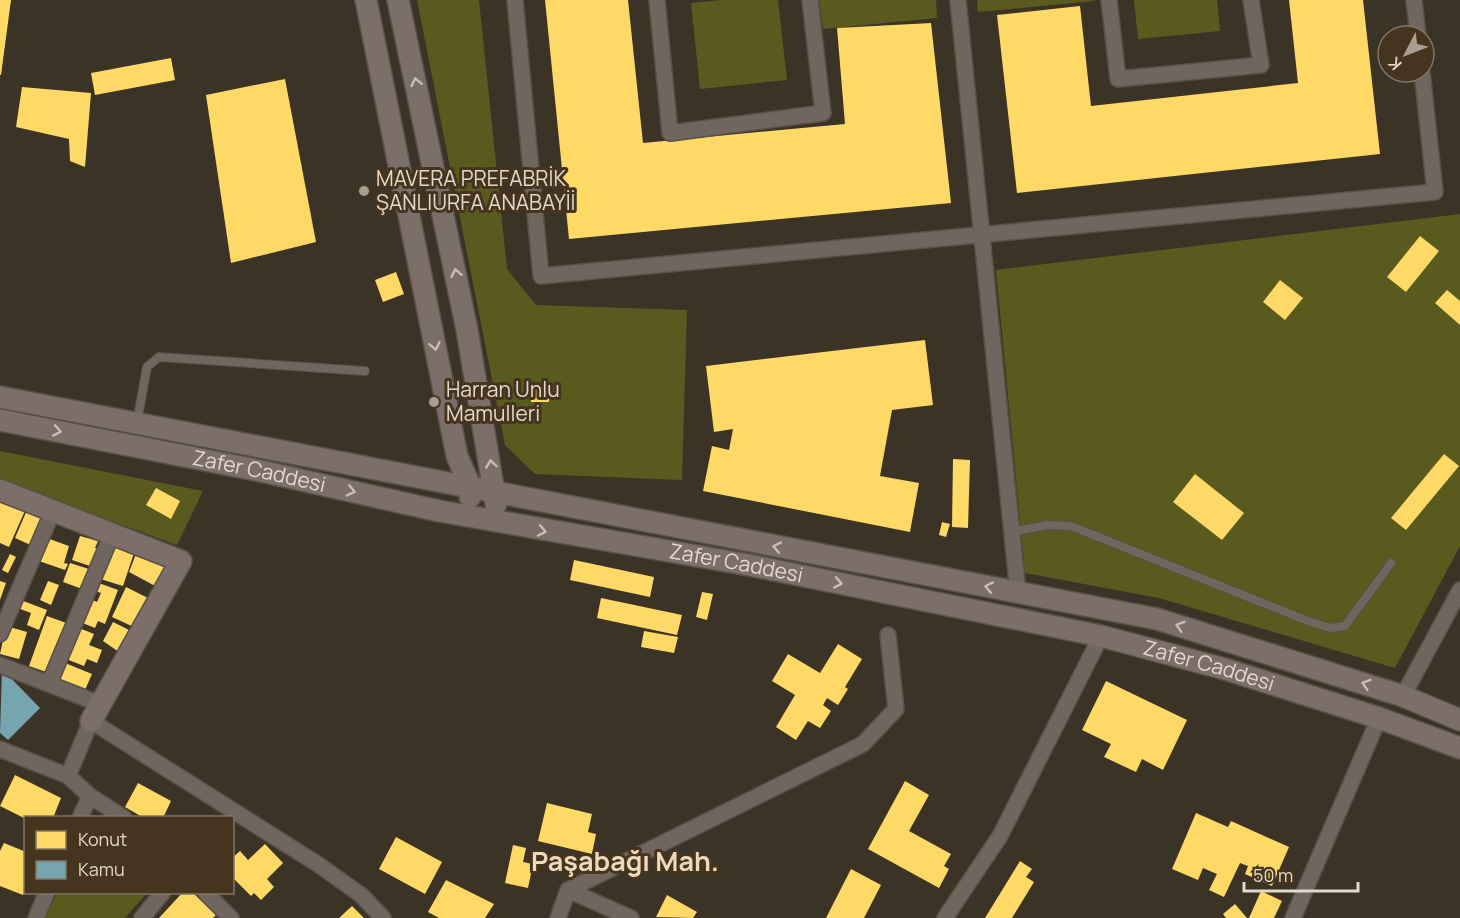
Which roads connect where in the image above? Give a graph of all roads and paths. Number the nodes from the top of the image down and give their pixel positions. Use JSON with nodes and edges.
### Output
{"nodes":[{"id":1,"x":366,"y":0,"type":"edge"},
{"id":2,"x":398,"y":0,"type":"edge"},
{"id":3,"x":515,"y":0,"type":"edge"},
{"id":4,"x":657,"y":0,"type":"edge"},
{"id":5,"x":810,"y":0,"type":"edge"},
{"id":6,"x":958,"y":0,"type":"edge"},
{"id":7,"x":1110,"y":0,"type":"edge"},
{"id":8,"x":1251,"y":0,"type":"edge"},
{"id":9,"x":1414,"y":0,"type":"edge"},
{"id":10,"x":1417,"y":24,"type":"edge"},
{"id":11,"x":1423,"y":84,"type":"edge"},
{"id":12,"x":982,"y":234,"type":"junction"},
{"id":13,"x":365,"y":371,"type":"dead end"},
{"id":14,"x":0,"y":397,"type":"edge"},
{"id":15,"x":0,"y":420,"type":"edge"},
{"id":16,"x":137,"y":424,"type":"junction"},
{"id":17,"x":471,"y":488,"type":"junction"},
{"id":18,"x":0,"y":490,"type":"edge"},
{"id":19,"x":494,"y":493,"type":"junction"},
{"id":20,"x":52,"y":513,"type":"junction"},
{"id":21,"x":469,"y":517,"type":"junction"},
{"id":22,"x":498,"y":522,"type":"junction"},
{"id":23,"x":1012,"y":532,"type":"junction"},
{"id":24,"x":112,"y":534,"type":"junction"},
{"id":25,"x":1391,"y":563,"type":"dead end"},
{"id":26,"x":1460,"y":590,"type":"edge"},
{"id":27,"x":1018,"y":592,"type":"junction"},
{"id":28,"x":0,"y":634,"type":"edge"},
{"id":29,"x":888,"y":635,"type":"dead end"},
{"id":30,"x":1101,"y":636,"type":"junction"},
{"id":31,"x":0,"y":665,"type":"edge"},
{"id":32,"x":49,"y":684,"type":"junction"},
{"id":33,"x":1403,"y":696,"type":"junction"},
{"id":34,"x":96,"y":712,"type":"junction"},
{"id":35,"x":1379,"y":718,"type":"junction"},
{"id":36,"x":1460,"y":720,"type":"edge"},
{"id":37,"x":1460,"y":748,"type":"edge"},
{"id":38,"x":0,"y":749,"type":"edge"},
{"id":39,"x":68,"y":776,"type":"junction"},
{"id":40,"x":90,"y":796,"type":"junction"},
{"id":41,"x":82,"y":816,"type":"edge"},
{"id":42,"x":121,"y":816,"type":"edge"},
{"id":43,"x":568,"y":890,"type":"junction"},
{"id":44,"x":46,"y":894,"type":"edge"},
{"id":45,"x":161,"y":894,"type":"edge"},
{"id":46,"x":207,"y":894,"type":"edge"},
{"id":47,"x":36,"y":918,"type":"edge"},
{"id":48,"x":142,"y":918,"type":"edge"},
{"id":49,"x":231,"y":918,"type":"edge"},
{"id":50,"x":383,"y":918,"type":"edge"},
{"id":51,"x":558,"y":918,"type":"edge"},
{"id":52,"x":630,"y":918,"type":"edge"},
{"id":53,"x":945,"y":918,"type":"edge"},
{"id":54,"x":1293,"y":918,"type":"edge"}],
"edges":[{"from":1,"to":17,"type":"main road","one_way":true},
{"from":19,"to":2,"type":"main road","one_way":true},
{"from":3,"to":12,"type":"street"},
{"from":4,"to":5,"type":"street"},
{"from":6,"to":12,"type":"street"},
{"from":7,"to":8,"type":"street"},
{"from":9,"to":10,"type":"street"},
{"from":11,"to":12,"type":"street"},
{"from":12,"to":23,"type":"street"},
{"from":13,"to":16,"type":"lane"},
{"from":14,"to":16,"type":"main road","name":"Zafer Caddesi"},
{"from":15,"to":21,"type":"main road","name":"Zafer Caddesi","one_way":true},
{"from":16,"to":17,"type":"main road","name":"Zafer Caddesi"},
{"from":17,"to":19,"type":"main road","name":"Zafer Caddesi"},
{"from":17,"to":21,"type":"main road"},
{"from":18,"to":20,"type":"main road"},
{"from":19,"to":22,"type":"main road"},
{"from":27,"to":19,"type":"main road","name":"Zafer Caddesi","one_way":true},
{"from":20,"to":24,"type":"main road"},
{"from":20,"to":28,"type":"street"},
{"from":21,"to":22,"type":"main road","name":"Zafer Caddesi"},
{"from":22,"to":30,"type":"main road","name":"Zafer Caddesi","one_way":true},
{"from":23,"to":25,"type":"lane"},
{"from":23,"to":27,"type":"street"},
{"from":24,"to":32,"type":"street"},
{"from":24,"to":34,"type":"main road"},
{"from":26,"to":33,"type":"street"},
{"from":33,"to":27,"type":"main road","name":"Zafer Caddesi","one_way":true},
{"from":29,"to":43,"type":"street"},
{"from":30,"to":35,"type":"main road","name":"Zafer Caddesi"},
{"from":30,"to":53,"type":"street"},
{"from":31,"to":32,"type":"street"},
{"from":32,"to":34,"type":"street"},
{"from":33,"to":36,"type":"main road","name":"Zafer Caddesi"},
{"from":34,"to":39,"type":"street"},
{"from":34,"to":50,"type":"street"},
{"from":35,"to":37,"type":"main road","name":"Zafer Caddesi"},
{"from":35,"to":54,"type":"street"},
{"from":38,"to":39,"type":"street"},
{"from":39,"to":40,"type":"street"},
{"from":40,"to":41,"type":"street"},
{"from":40,"to":42,"type":"street"},
{"from":43,"to":51,"type":"street"},
{"from":43,"to":52,"type":"street"},
{"from":44,"to":47,"type":"street"},
{"from":45,"to":48,"type":"street"},
{"from":46,"to":49,"type":"street"}]}
